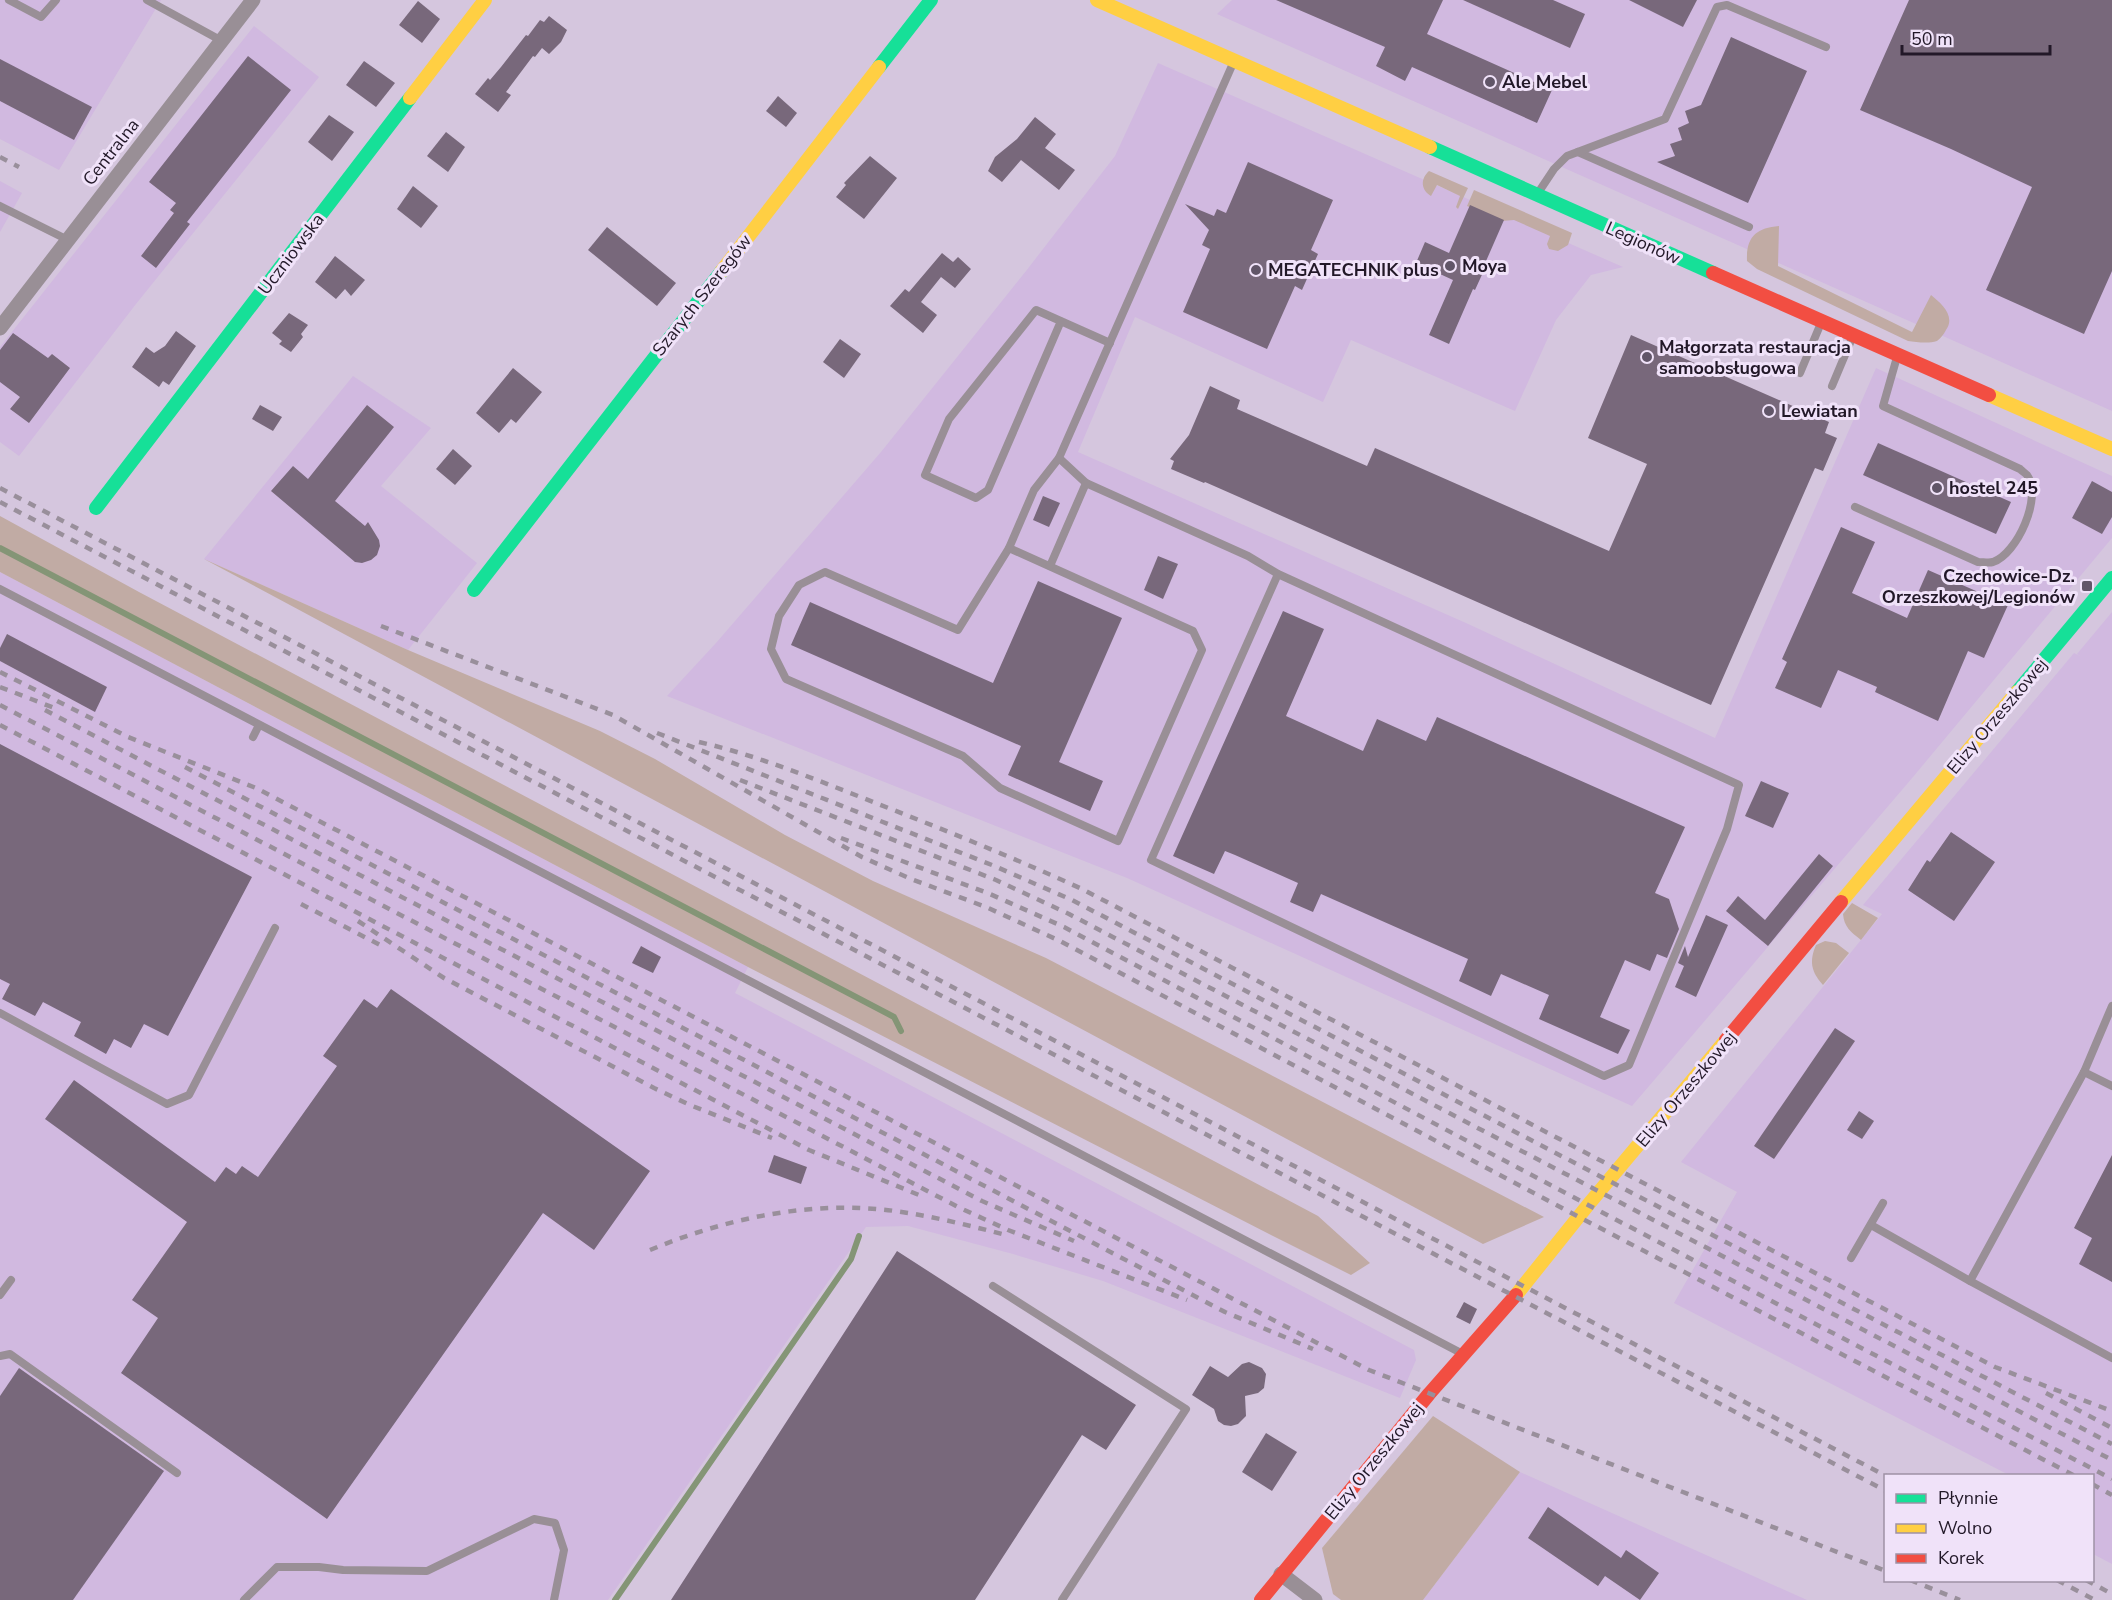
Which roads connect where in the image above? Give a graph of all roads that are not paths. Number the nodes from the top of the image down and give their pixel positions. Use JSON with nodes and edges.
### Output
{"nodes":[{"id":1,"x":9,"y":0,"type":"edge"},
{"id":2,"x":56,"y":0,"type":"edge"},
{"id":3,"x":147,"y":0,"type":"edge"},
{"id":4,"x":253,"y":0,"type":"edge"},
{"id":5,"x":485,"y":0,"type":"edge"},
{"id":6,"x":931,"y":0,"type":"edge"},
{"id":7,"x":1097,"y":0,"type":"edge"},
{"id":8,"x":222,"y":41,"type":"junction"},
{"id":9,"x":1826,"y":47,"type":"dead end"},
{"id":10,"x":1234,"y":60,"type":"junction"},
{"id":11,"x":1578,"y":152,"type":"junction"},
{"id":12,"x":1537,"y":195,"type":"junction"},
{"id":13,"x":0,"y":206,"type":"edge"},
{"id":14,"x":1749,"y":227,"type":"dead end"},
{"id":15,"x":68,"y":240,"type":"junction"},
{"id":16,"x":1061,"y":321,"type":"junction"},
{"id":17,"x":1821,"y":322,"type":"junction"},
{"id":18,"x":0,"y":328,"type":"edge"},
{"id":19,"x":1853,"y":336,"type":"junction"},
{"id":20,"x":1110,"y":343,"type":"junction"},
{"id":21,"x":1897,"y":355,"type":"junction"},
{"id":22,"x":1800,"y":372,"type":"dead end"},
{"id":23,"x":1832,"y":386,"type":"dead end"},
{"id":24,"x":2112,"y":449,"type":"edge"},
{"id":25,"x":1059,"y":458,"type":"junction"},
{"id":26,"x":1086,"y":483,"type":"junction"},
{"id":27,"x":1856,"y":507,"type":"dead end"},
{"id":28,"x":96,"y":508,"type":"dead end"},
{"id":29,"x":1009,"y":548,"type":"junction"},
{"id":30,"x":1050,"y":566,"type":"junction"},
{"id":31,"x":1278,"y":574,"type":"junction"},
{"id":32,"x":2112,"y":578,"type":"edge"},
{"id":33,"x":0,"y":589,"type":"edge"},
{"id":34,"x":474,"y":591,"type":"dead end"},
{"id":35,"x":259,"y":725,"type":"junction"},
{"id":36,"x":253,"y":737,"type":"dead end"},
{"id":37,"x":275,"y":928,"type":"dead end"},
{"id":38,"x":2112,"y":1006,"type":"edge"},
{"id":39,"x":0,"y":1012,"type":"edge"},
{"id":40,"x":2084,"y":1072,"type":"junction"},
{"id":41,"x":2112,"y":1086,"type":"edge"},
{"id":42,"x":1883,"y":1203,"type":"dead end"},
{"id":43,"x":1870,"y":1225,"type":"junction"},
{"id":44,"x":1851,"y":1258,"type":"dead end"},
{"id":45,"x":11,"y":1280,"type":"dead end"},
{"id":46,"x":1970,"y":1281,"type":"junction"},
{"id":47,"x":993,"y":1286,"type":"dead end"},
{"id":48,"x":0,"y":1295,"type":"edge"},
{"id":49,"x":1464,"y":1355,"type":"junction"},
{"id":50,"x":0,"y":1356,"type":"edge"},
{"id":51,"x":2112,"y":1358,"type":"edge"},
{"id":52,"x":177,"y":1473,"type":"dead end"},
{"id":53,"x":1281,"y":1574,"type":"junction"},
{"id":54,"x":244,"y":1600,"type":"edge"},
{"id":55,"x":554,"y":1600,"type":"edge"},
{"id":56,"x":1062,"y":1600,"type":"edge"},
{"id":57,"x":1261,"y":1600,"type":"edge"},
{"id":58,"x":1315,"y":1600,"type":"edge"}],
"edges":[{"from":1,"to":2,"type":"lane"},
{"from":3,"to":8,"type":"lane"},
{"from":4,"to":8,"type":"street","name":"Centralna"},
{"from":5,"to":28,"type":"street","name":"Uczniowska"},
{"from":6,"to":34,"type":"street","name":"Szarych Szeregów"},
{"from":7,"to":10,"type":"street","name":"Legionów"},
{"from":8,"to":15,"type":"street","name":"Centralna"},
{"from":9,"to":11,"type":"lane"},
{"from":10,"to":12,"type":"street","name":"Legionów"},
{"from":10,"to":20,"type":"lane"},
{"from":11,"to":12,"type":"lane"},
{"from":11,"to":14,"type":"lane"},
{"from":12,"to":17,"type":"street","name":"Legionów"},
{"from":13,"to":15,"type":"lane"},
{"from":15,"to":18,"type":"street","name":"Centralna"},
{"from":16,"to":16,"type":"lane"},
{"from":16,"to":20,"type":"lane"},
{"from":17,"to":19,"type":"street","name":"Legionów"},
{"from":17,"to":22,"type":"lane"},
{"from":19,"to":21,"type":"street","name":"Legionów"},
{"from":19,"to":23,"type":"lane"},
{"from":20,"to":25,"type":"lane"},
{"from":21,"to":24,"type":"street","name":"Legionów"},
{"from":21,"to":27,"type":"lane"},
{"from":25,"to":26,"type":"lane"},
{"from":25,"to":29,"type":"lane"},
{"from":26,"to":30,"type":"lane"},
{"from":26,"to":31,"type":"lane"},
{"from":29,"to":30,"type":"lane"},
{"from":29,"to":30,"type":"lane"},
{"from":31,"to":31,"type":"lane"},
{"from":32,"to":49,"type":"street","name":"Elizy Orzeszkowej"},
{"from":33,"to":35,"type":"lane"},
{"from":35,"to":36,"type":"lane"},
{"from":35,"to":49,"type":"lane"},
{"from":37,"to":39,"type":"lane"},
{"from":38,"to":40,"type":"lane"},
{"from":40,"to":41,"type":"lane"},
{"from":40,"to":46,"type":"lane"},
{"from":42,"to":43,"type":"lane"},
{"from":43,"to":44,"type":"lane"},
{"from":43,"to":46,"type":"lane"},
{"from":45,"to":48,"type":"lane"},
{"from":46,"to":51,"type":"lane"},
{"from":47,"to":56,"type":"lane"},
{"from":49,"to":53,"type":"street","name":"Elizy Orzeszkowej"},
{"from":50,"to":52,"type":"lane"},
{"from":53,"to":57,"type":"street","name":"Elizy Orzeszkowej"},
{"from":53,"to":58,"type":"street"},
{"from":54,"to":55,"type":"lane"}]}
